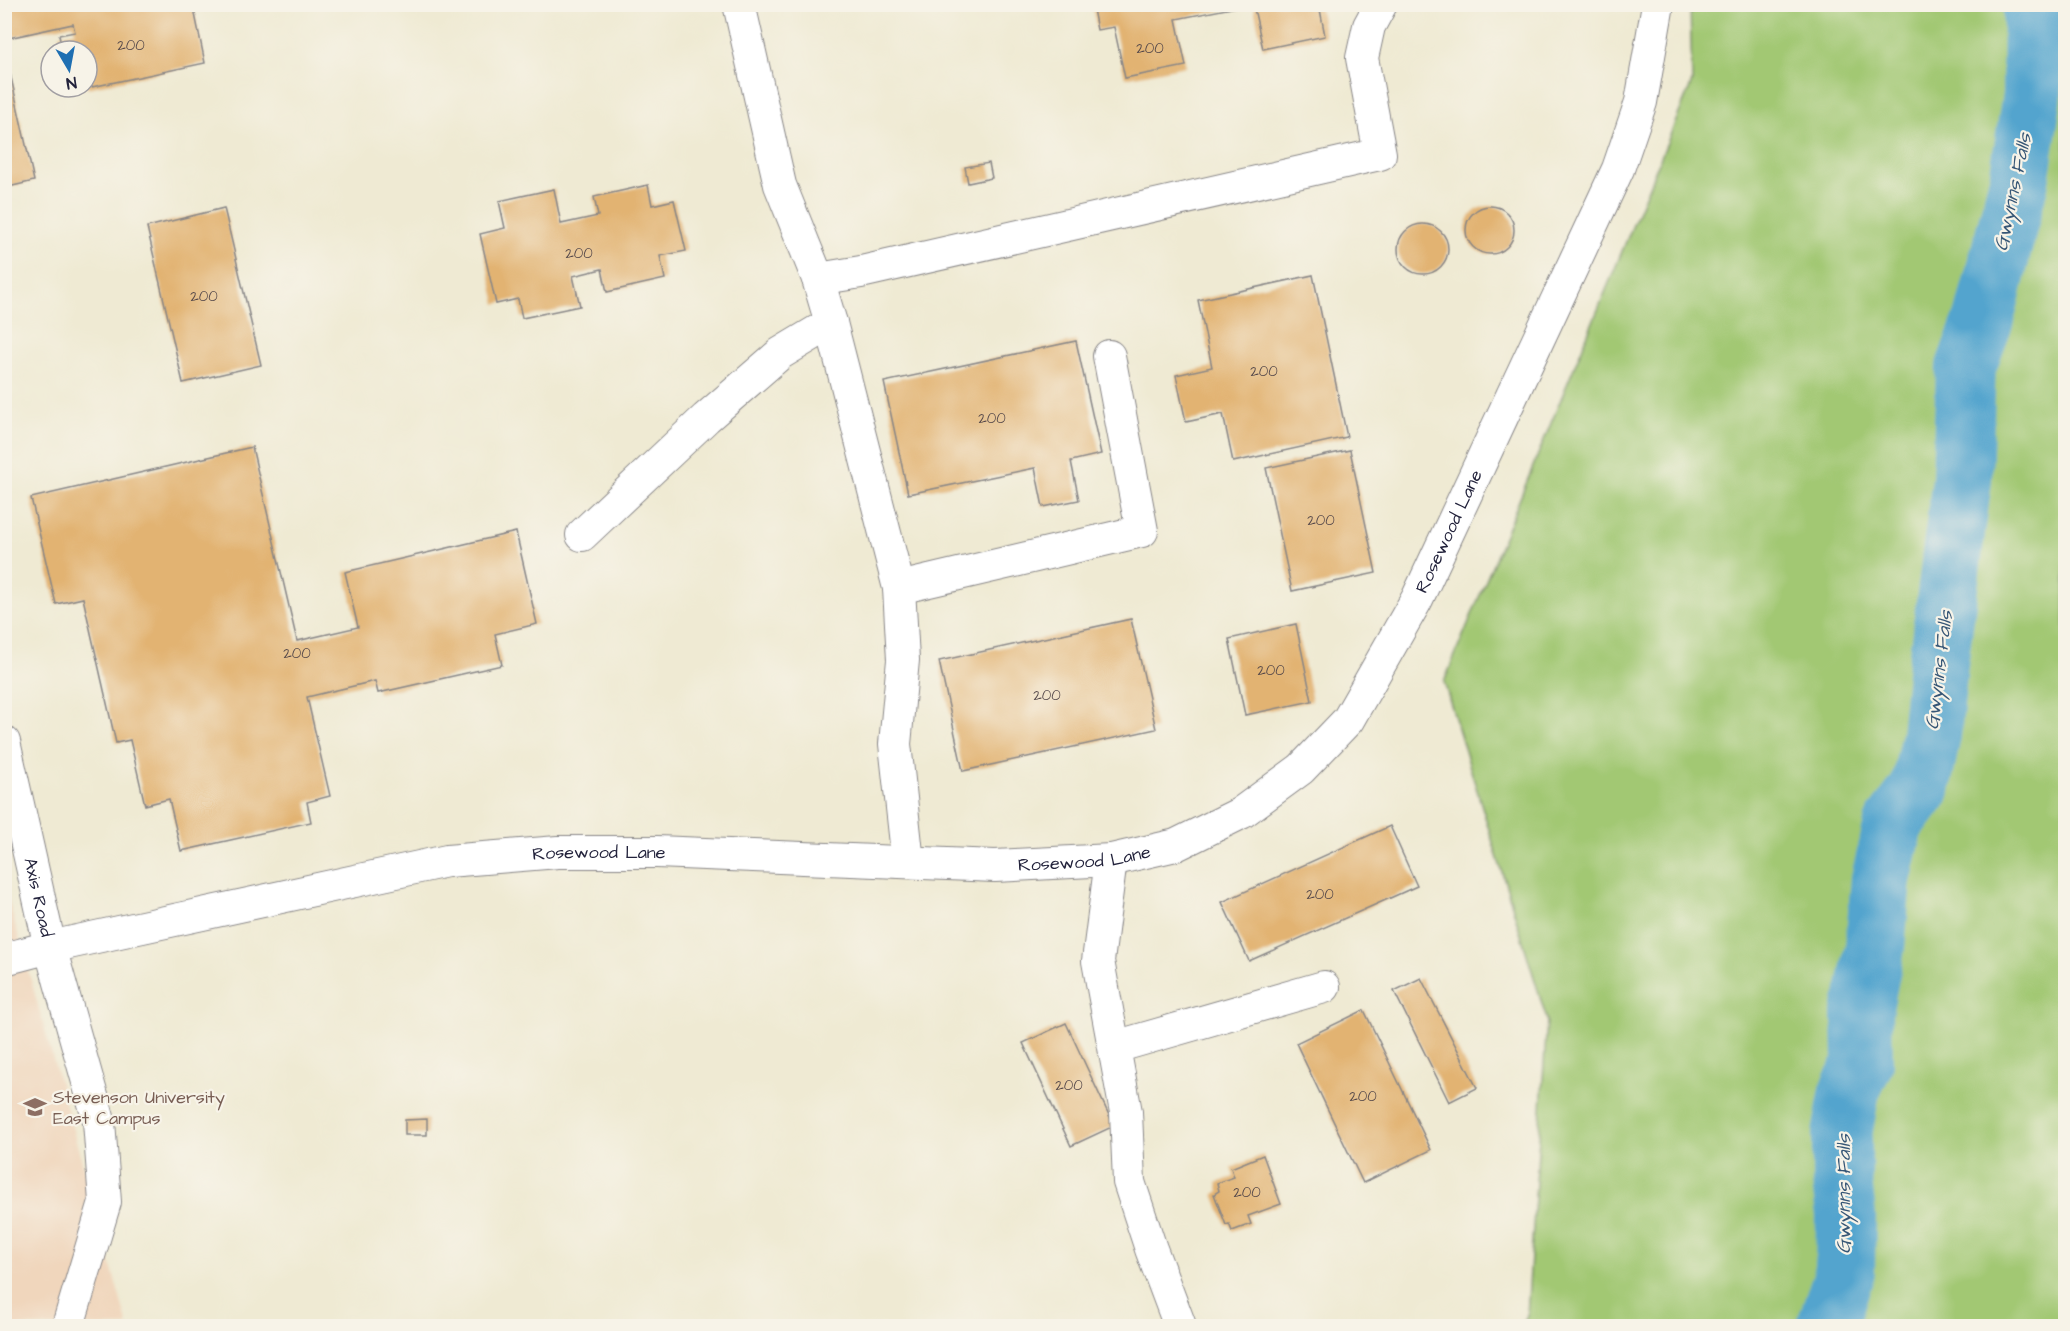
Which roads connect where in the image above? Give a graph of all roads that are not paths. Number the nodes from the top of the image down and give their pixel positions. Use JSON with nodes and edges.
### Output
{"nodes":[{"id":1,"x":739,"y":4,"type":"edge"},
{"id":2,"x":1381,"y":4,"type":"edge"},
{"id":3,"x":1658,"y":4,"type":"edge"},
{"id":4,"x":818,"y":279,"type":"junction"},
{"id":5,"x":831,"y":323,"type":"junction"},
{"id":6,"x":1108,"y":356,"type":"dead end"},
{"id":7,"x":582,"y":535,"type":"dead end"},
{"id":8,"x":899,"y":588,"type":"junction"},
{"id":9,"x":4,"y":742,"type":"edge"},
{"id":10,"x":1110,"y":860,"type":"junction"},
{"id":11,"x":908,"y":862,"type":"junction"},
{"id":12,"x":50,"y":947,"type":"junction"},
{"id":13,"x":4,"y":959,"type":"edge"},
{"id":14,"x":1324,"y":987,"type":"dead end"},
{"id":15,"x":1115,"y":1047,"type":"junction"},
{"id":16,"x":68,"y":1326,"type":"edge"},
{"id":17,"x":1180,"y":1326,"type":"edge"}],
"edges":[{"from":1,"to":4,"type":"street"},
{"from":2,"to":4,"type":"street"},
{"from":3,"to":10,"type":"street","name":"Rosewood Lane"},
{"from":4,"to":5,"type":"street"},
{"from":5,"to":7,"type":"street"},
{"from":5,"to":8,"type":"street"},
{"from":6,"to":8,"type":"street"},
{"from":8,"to":11,"type":"street"},
{"from":9,"to":12,"type":"street","name":"Axis Road"},
{"from":10,"to":11,"type":"street","name":"Rosewood Lane"},
{"from":10,"to":15,"type":"street"},
{"from":11,"to":12,"type":"street","name":"Rosewood Lane"},
{"from":12,"to":13,"type":"street","name":"Rosewood Lane"},
{"from":12,"to":16,"type":"street","name":"Axis Road"},
{"from":14,"to":15,"type":"street"},
{"from":15,"to":17,"type":"street"}]}
